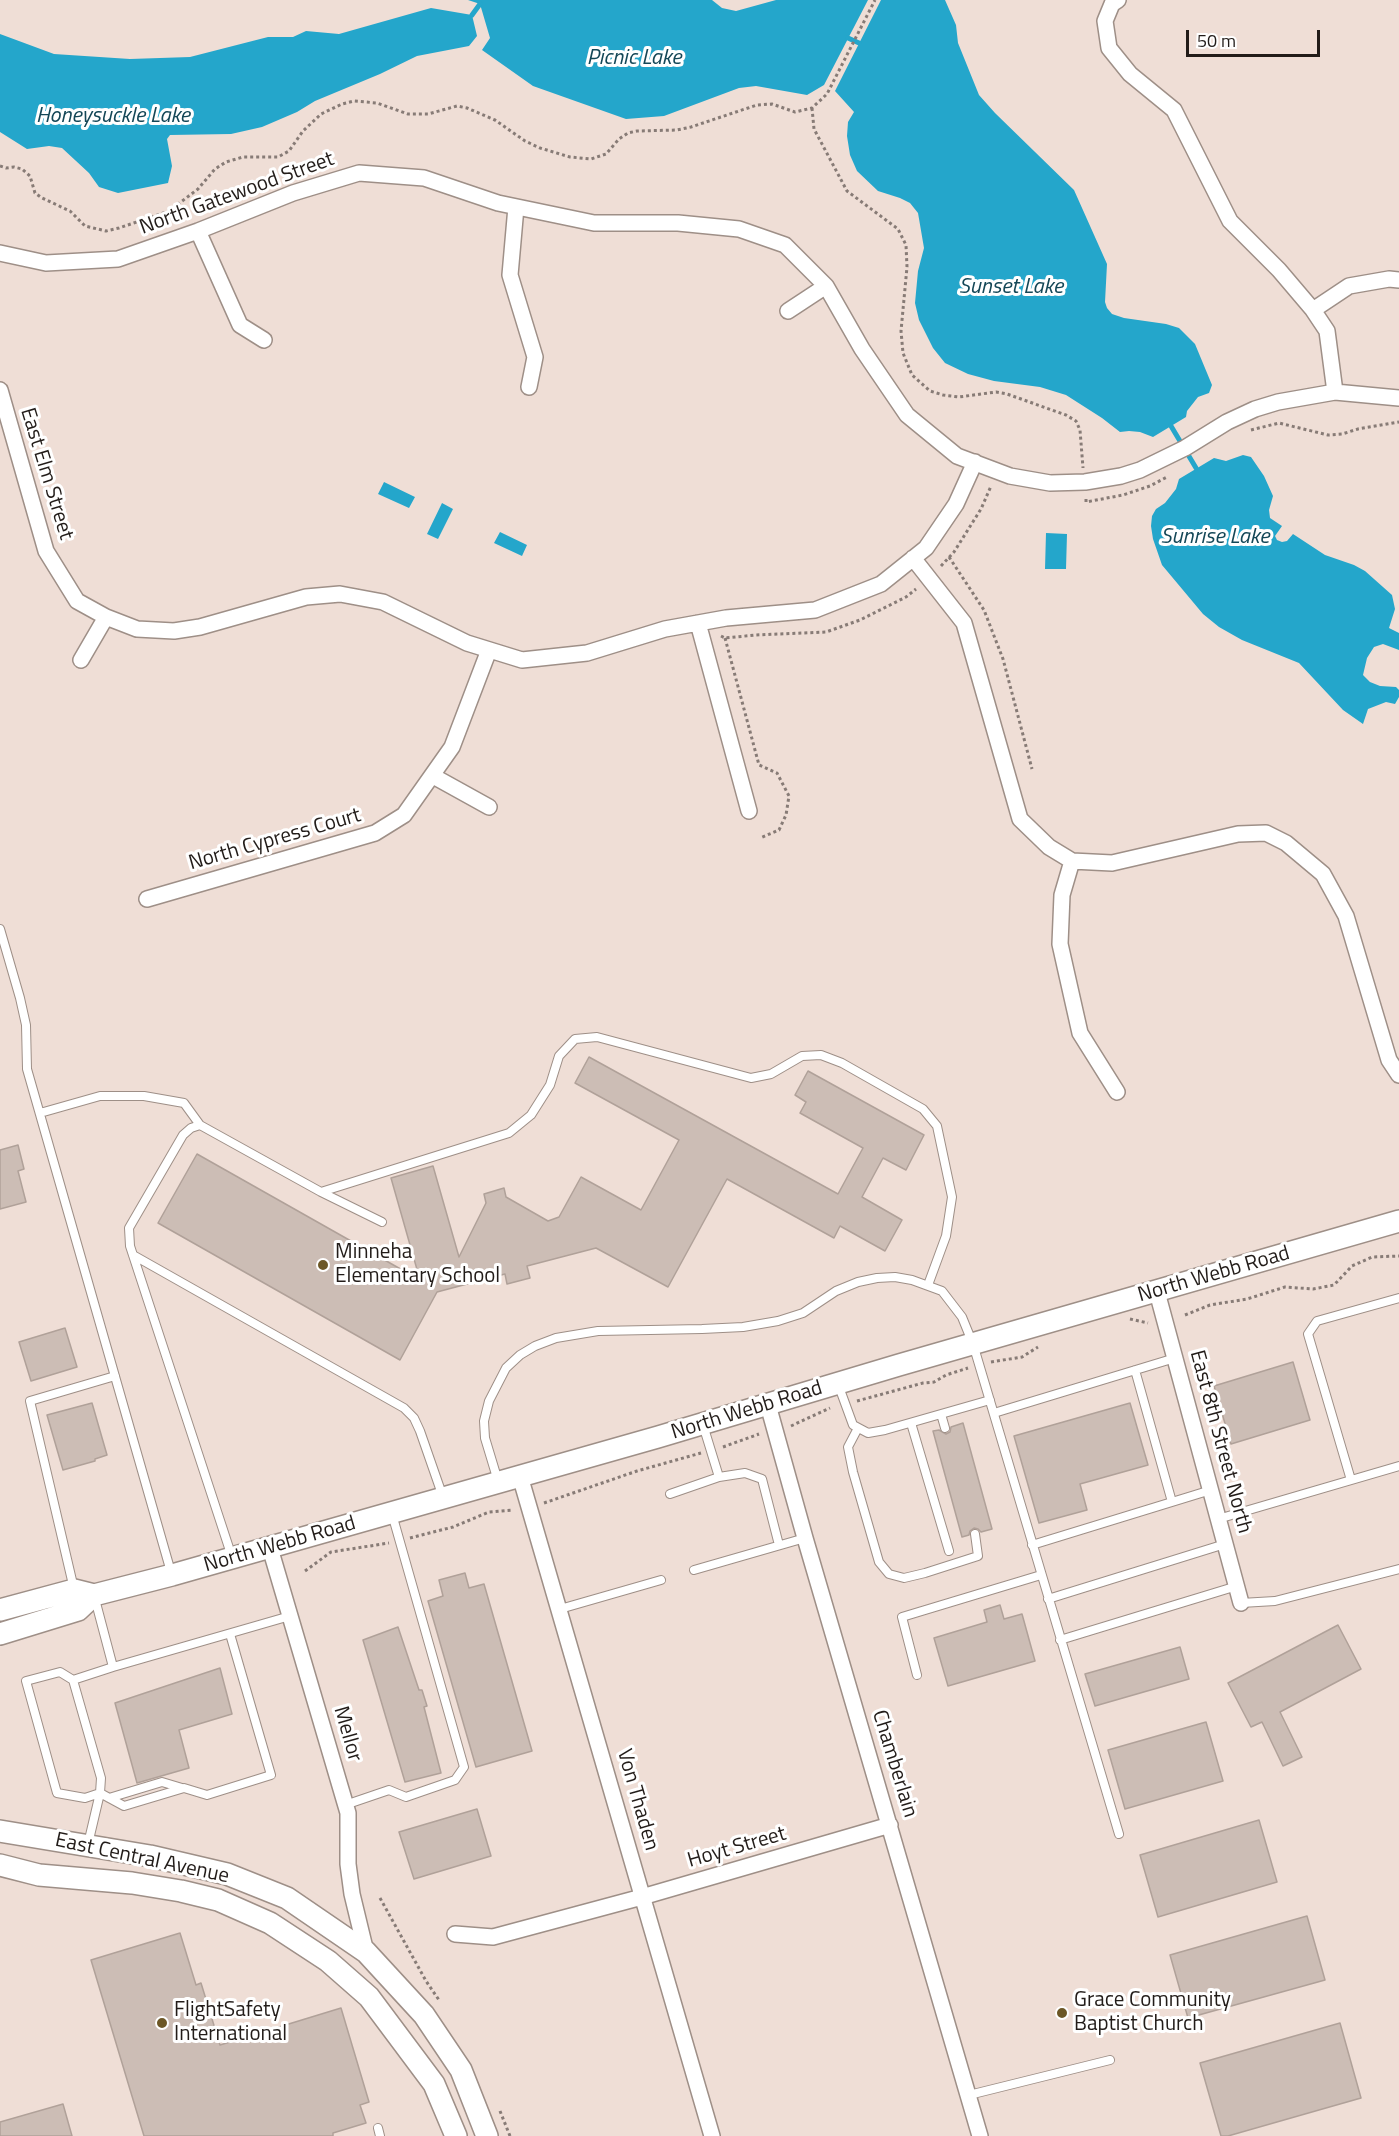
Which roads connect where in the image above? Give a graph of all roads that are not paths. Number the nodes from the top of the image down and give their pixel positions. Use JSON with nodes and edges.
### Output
{"nodes":[{"id":1,"x":1118,"y":0,"type":"edge"},
{"id":2,"x":516,"y":207,"type":"junction"},
{"id":3,"x":198,"y":231,"type":"junction"},
{"id":4,"x":0,"y":253,"type":"edge"},
{"id":5,"x":1399,"y":280,"type":"edge"},
{"id":6,"x":826,"y":286,"type":"junction"},
{"id":7,"x":1313,"y":310,"type":"junction"},
{"id":8,"x":788,"y":311,"type":"dead end"},
{"id":9,"x":264,"y":340,"type":"dead end"},
{"id":10,"x":529,"y":387,"type":"dead end"},
{"id":11,"x":0,"y":390,"type":"edge"},
{"id":12,"x":1335,"y":392,"type":"junction"},
{"id":13,"x":1399,"y":398,"type":"edge"},
{"id":14,"x":975,"y":462,"type":"junction"},
{"id":15,"x":913,"y":558,"type":"junction"},
{"id":16,"x":106,"y":617,"type":"junction"},
{"id":17,"x":698,"y":623,"type":"junction"},
{"id":18,"x":489,"y":650,"type":"junction"},
{"id":19,"x":81,"y":660,"type":"dead end"},
{"id":20,"x":433,"y":776,"type":"junction"},
{"id":21,"x":489,"y":807,"type":"dead end"},
{"id":22,"x":749,"y":811,"type":"dead end"},
{"id":23,"x":1072,"y":861,"type":"junction"},
{"id":24,"x":147,"y":899,"type":"dead end"},
{"id":25,"x":0,"y":929,"type":"edge"},
{"id":26,"x":1399,"y":1075,"type":"edge"},
{"id":27,"x":1117,"y":1092,"type":"dead end"},
{"id":28,"x":40,"y":1113,"type":"junction"},
{"id":29,"x":200,"y":1125,"type":"junction"},
{"id":30,"x":321,"y":1192,"type":"junction"},
{"id":31,"x":1399,"y":1221,"type":"edge"},
{"id":32,"x":382,"y":1222,"type":"dead end"},
{"id":33,"x":133,"y":1255,"type":"junction"},
{"id":34,"x":928,"y":1285,"type":"junction"},
{"id":35,"x":1157,"y":1292,"type":"junction"},
{"id":36,"x":1399,"y":1298,"type":"edge"},
{"id":37,"x":973,"y":1344,"type":"junction"},
{"id":38,"x":1175,"y":1358,"type":"junction"},
{"id":39,"x":1135,"y":1370,"type":"junction"},
{"id":40,"x":115,"y":1376,"type":"junction"},
{"id":41,"x":837,"y":1384,"type":"junction"},
{"id":42,"x":990,"y":1400,"type":"junction"},
{"id":43,"x":768,"y":1404,"type":"junction"},
{"id":44,"x":994,"y":1413,"type":"junction"},
{"id":45,"x":941,"y":1414,"type":"junction"},
{"id":46,"x":911,"y":1423,"type":"junction"},
{"id":47,"x":703,"y":1424,"type":"junction"},
{"id":48,"x":858,"y":1428,"type":"junction"},
{"id":49,"x":945,"y":1428,"type":"dead end"},
{"id":50,"x":1399,"y":1466,"type":"edge"},
{"id":51,"x":520,"y":1476,"type":"junction"},
{"id":52,"x":719,"y":1477,"type":"junction"},
{"id":53,"x":1351,"y":1480,"type":"junction"},
{"id":54,"x":498,"y":1483,"type":"junction"},
{"id":55,"x":1211,"y":1490,"type":"junction"},
{"id":56,"x":670,"y":1494,"type":"dead end"},
{"id":57,"x":443,"y":1498,"type":"junction"},
{"id":58,"x":1172,"y":1502,"type":"junction"},
{"id":59,"x":391,"y":1513,"type":"junction"},
{"id":60,"x":1218,"y":1519,"type":"junction"},
{"id":61,"x":975,"y":1534,"type":"dead end"},
{"id":62,"x":804,"y":1538,"type":"junction"},
{"id":63,"x":1225,"y":1544,"type":"junction"},
{"id":64,"x":779,"y":1545,"type":"junction"},
{"id":65,"x":1032,"y":1545,"type":"junction"},
{"id":66,"x":270,"y":1548,"type":"junction"},
{"id":67,"x":949,"y":1551,"type":"dead end"},
{"id":68,"x":232,"y":1558,"type":"junction"},
{"id":69,"x":1399,"y":1569,"type":"edge"},
{"id":70,"x":694,"y":1570,"type":"dead end"},
{"id":71,"x":172,"y":1575,"type":"junction"},
{"id":72,"x":1041,"y":1575,"type":"junction"},
{"id":73,"x":661,"y":1580,"type":"dead end"},
{"id":74,"x":1236,"y":1586,"type":"junction"},
{"id":75,"x":84,"y":1592,"type":"junction"},
{"id":76,"x":1048,"y":1599,"type":"junction"},
{"id":77,"x":1241,"y":1603,"type":"joint"},
{"id":78,"x":560,"y":1609,"type":"junction"},
{"id":79,"x":0,"y":1610,"type":"edge"},
{"id":80,"x":290,"y":1616,"type":"junction"},
{"id":81,"x":0,"y":1634,"type":"edge"},
{"id":82,"x":230,"y":1634,"type":"junction"},
{"id":83,"x":1060,"y":1640,"type":"junction"},
{"id":84,"x":113,"y":1667,"type":"junction"},
{"id":85,"x":917,"y":1675,"type":"dead end"},
{"id":86,"x":73,"y":1680,"type":"junction"},
{"id":87,"x":100,"y":1793,"type":"junction"},
{"id":88,"x":345,"y":1805,"type":"junction"},
{"id":89,"x":890,"y":1825,"type":"junction"},
{"id":90,"x":0,"y":1831,"type":"edge"},
{"id":91,"x":1119,"y":1834,"type":"dead end"},
{"id":92,"x":88,"y":1845,"type":"junction"},
{"id":93,"x":0,"y":1865,"type":"edge"},
{"id":94,"x":642,"y":1897,"type":"junction"},
{"id":95,"x":455,"y":1934,"type":"dead end"},
{"id":96,"x":364,"y":1945,"type":"junction"},
{"id":97,"x":1110,"y":2060,"type":"dead end"},
{"id":98,"x":969,"y":2095,"type":"junction"},
{"id":99,"x":456,"y":2136,"type":"edge"},
{"id":100,"x":487,"y":2136,"type":"edge"},
{"id":101,"x":712,"y":2136,"type":"edge"},
{"id":102,"x":981,"y":2136,"type":"edge"}],
"edges":[{"from":1,"to":7,"type":"street"},
{"from":2,"to":3,"type":"street","name":"North Gatewood Street"},
{"from":2,"to":6,"type":"street","name":"North Gatewood Street"},
{"from":2,"to":10,"type":"street"},
{"from":3,"to":4,"type":"street","name":"North Gatewood Street"},
{"from":3,"to":9,"type":"street"},
{"from":5,"to":7,"type":"street"},
{"from":6,"to":8,"type":"street"},
{"from":6,"to":14,"type":"street","name":"North Gatewood Street"},
{"from":7,"to":12,"type":"street"},
{"from":11,"to":16,"type":"street","name":"East Elm Street"},
{"from":12,"to":13,"type":"street","name":"North Gatewood Street"},
{"from":12,"to":14,"type":"street","name":"North Gatewood Street"},
{"from":14,"to":15,"type":"street","name":"East Elm Street"},
{"from":15,"to":17,"type":"street","name":"East Elm Street"},
{"from":15,"to":23,"type":"street"},
{"from":16,"to":18,"type":"street","name":"East Elm Street"},
{"from":16,"to":19,"type":"street"},
{"from":17,"to":18,"type":"street","name":"East Elm Street"},
{"from":17,"to":22,"type":"street"},
{"from":18,"to":20,"type":"street","name":"North Cypress Court"},
{"from":20,"to":21,"type":"street"},
{"from":20,"to":24,"type":"street","name":"North Cypress Court"},
{"from":23,"to":26,"type":"street"},
{"from":23,"to":27,"type":"street"},
{"from":25,"to":28,"type":"lane"},
{"from":28,"to":29,"type":"lane"},
{"from":28,"to":40,"type":"lane"},
{"from":29,"to":30,"type":"lane"},
{"from":29,"to":33,"type":"lane"},
{"from":30,"to":32,"type":"lane"},
{"from":30,"to":34,"type":"lane"},
{"from":31,"to":35,"type":"main road","name":"North Webb Road"},
{"from":33,"to":57,"type":"lane"},
{"from":33,"to":68,"type":"lane"},
{"from":34,"to":37,"type":"lane"},
{"from":34,"to":54,"type":"lane"},
{"from":35,"to":37,"type":"main road","name":"North Webb Road"},
{"from":35,"to":38,"type":"street","name":"East 8th Street North"},
{"from":36,"to":53,"type":"lane"},
{"from":37,"to":41,"type":"main road","name":"North Webb Road"},
{"from":37,"to":42,"type":"lane"},
{"from":38,"to":39,"type":"lane"},
{"from":38,"to":55,"type":"street","name":"East 8th Street North"},
{"from":39,"to":44,"type":"lane"},
{"from":39,"to":58,"type":"lane"},
{"from":40,"to":71,"type":"lane"},
{"from":40,"to":75,"type":"lane"},
{"from":41,"to":43,"type":"main road","name":"North Webb Road"},
{"from":41,"to":48,"type":"lane"},
{"from":42,"to":44,"type":"lane"},
{"from":42,"to":45,"type":"lane"},
{"from":43,"to":47,"type":"main road","name":"North Webb Road"},
{"from":43,"to":62,"type":"street","name":"Chamberlain"},
{"from":44,"to":65,"type":"lane"},
{"from":45,"to":46,"type":"lane"},
{"from":45,"to":49,"type":"lane"},
{"from":46,"to":48,"type":"lane"},
{"from":46,"to":67,"type":"lane"},
{"from":47,"to":51,"type":"main road","name":"North Webb Road"},
{"from":47,"to":52,"type":"lane"},
{"from":48,"to":61,"type":"lane"},
{"from":50,"to":53,"type":"lane"},
{"from":51,"to":54,"type":"main road","name":"North Webb Road"},
{"from":51,"to":78,"type":"street","name":"Von Thaden"},
{"from":52,"to":56,"type":"lane"},
{"from":52,"to":64,"type":"lane"},
{"from":53,"to":60,"type":"lane"},
{"from":54,"to":57,"type":"main road","name":"North Webb Road"},
{"from":55,"to":58,"type":"lane"},
{"from":55,"to":60,"type":"street","name":"East 8th Street North"},
{"from":57,"to":59,"type":"main road","name":"North Webb Road"},
{"from":58,"to":65,"type":"lane"},
{"from":59,"to":66,"type":"main road","name":"North Webb Road"},
{"from":59,"to":88,"type":"lane"},
{"from":60,"to":63,"type":"street","name":"East 8th Street North"},
{"from":62,"to":64,"type":"lane"},
{"from":62,"to":89,"type":"street","name":"Chamberlain"},
{"from":63,"to":74,"type":"street","name":"East 8th Street North"},
{"from":63,"to":76,"type":"lane"},
{"from":64,"to":70,"type":"lane"},
{"from":65,"to":72,"type":"lane"},
{"from":66,"to":68,"type":"main road","name":"North Webb Road"},
{"from":66,"to":80,"type":"street","name":"Mellor"},
{"from":68,"to":71,"type":"main road","name":"North Webb Road"},
{"from":69,"to":77,"type":"lane"},
{"from":71,"to":75,"type":"main road","name":"North Webb Road"},
{"from":72,"to":76,"type":"lane"},
{"from":72,"to":85,"type":"lane"},
{"from":73,"to":78,"type":"lane"},
{"from":74,"to":77,"type":"street","name":"East 8th Street North"},
{"from":74,"to":83,"type":"lane"},
{"from":75,"to":79,"type":"main road","name":"North Webb Road"},
{"from":75,"to":81,"type":"main road","name":"North Webb Road"},
{"from":75,"to":84,"type":"lane"},
{"from":76,"to":83,"type":"lane"},
{"from":78,"to":94,"type":"street","name":"Von Thaden"},
{"from":80,"to":82,"type":"lane"},
{"from":80,"to":88,"type":"street","name":"Mellor"},
{"from":82,"to":84,"type":"lane"},
{"from":82,"to":87,"type":"lane"},
{"from":83,"to":91,"type":"lane"},
{"from":84,"to":86,"type":"lane"},
{"from":86,"to":87,"type":"lane"},
{"from":86,"to":87,"type":"lane"},
{"from":87,"to":92,"type":"lane"},
{"from":88,"to":96,"type":"street","name":"Mellor"},
{"from":89,"to":94,"type":"street","name":"Hoyt Street"},
{"from":89,"to":98,"type":"street","name":"Chamberlain"},
{"from":90,"to":92,"type":"main road","name":"East Central Avenue"},
{"from":92,"to":96,"type":"main road","name":"East Central Avenue"},
{"from":93,"to":99,"type":"main road","name":"East Central Avenue"},
{"from":94,"to":95,"type":"street","name":"Hoyt Street"},
{"from":94,"to":101,"type":"street","name":"Von Thaden"},
{"from":96,"to":100,"type":"main road","name":"East Central Avenue"},
{"from":97,"to":98,"type":"lane"},
{"from":98,"to":102,"type":"street","name":"Chamberlain"}]}
